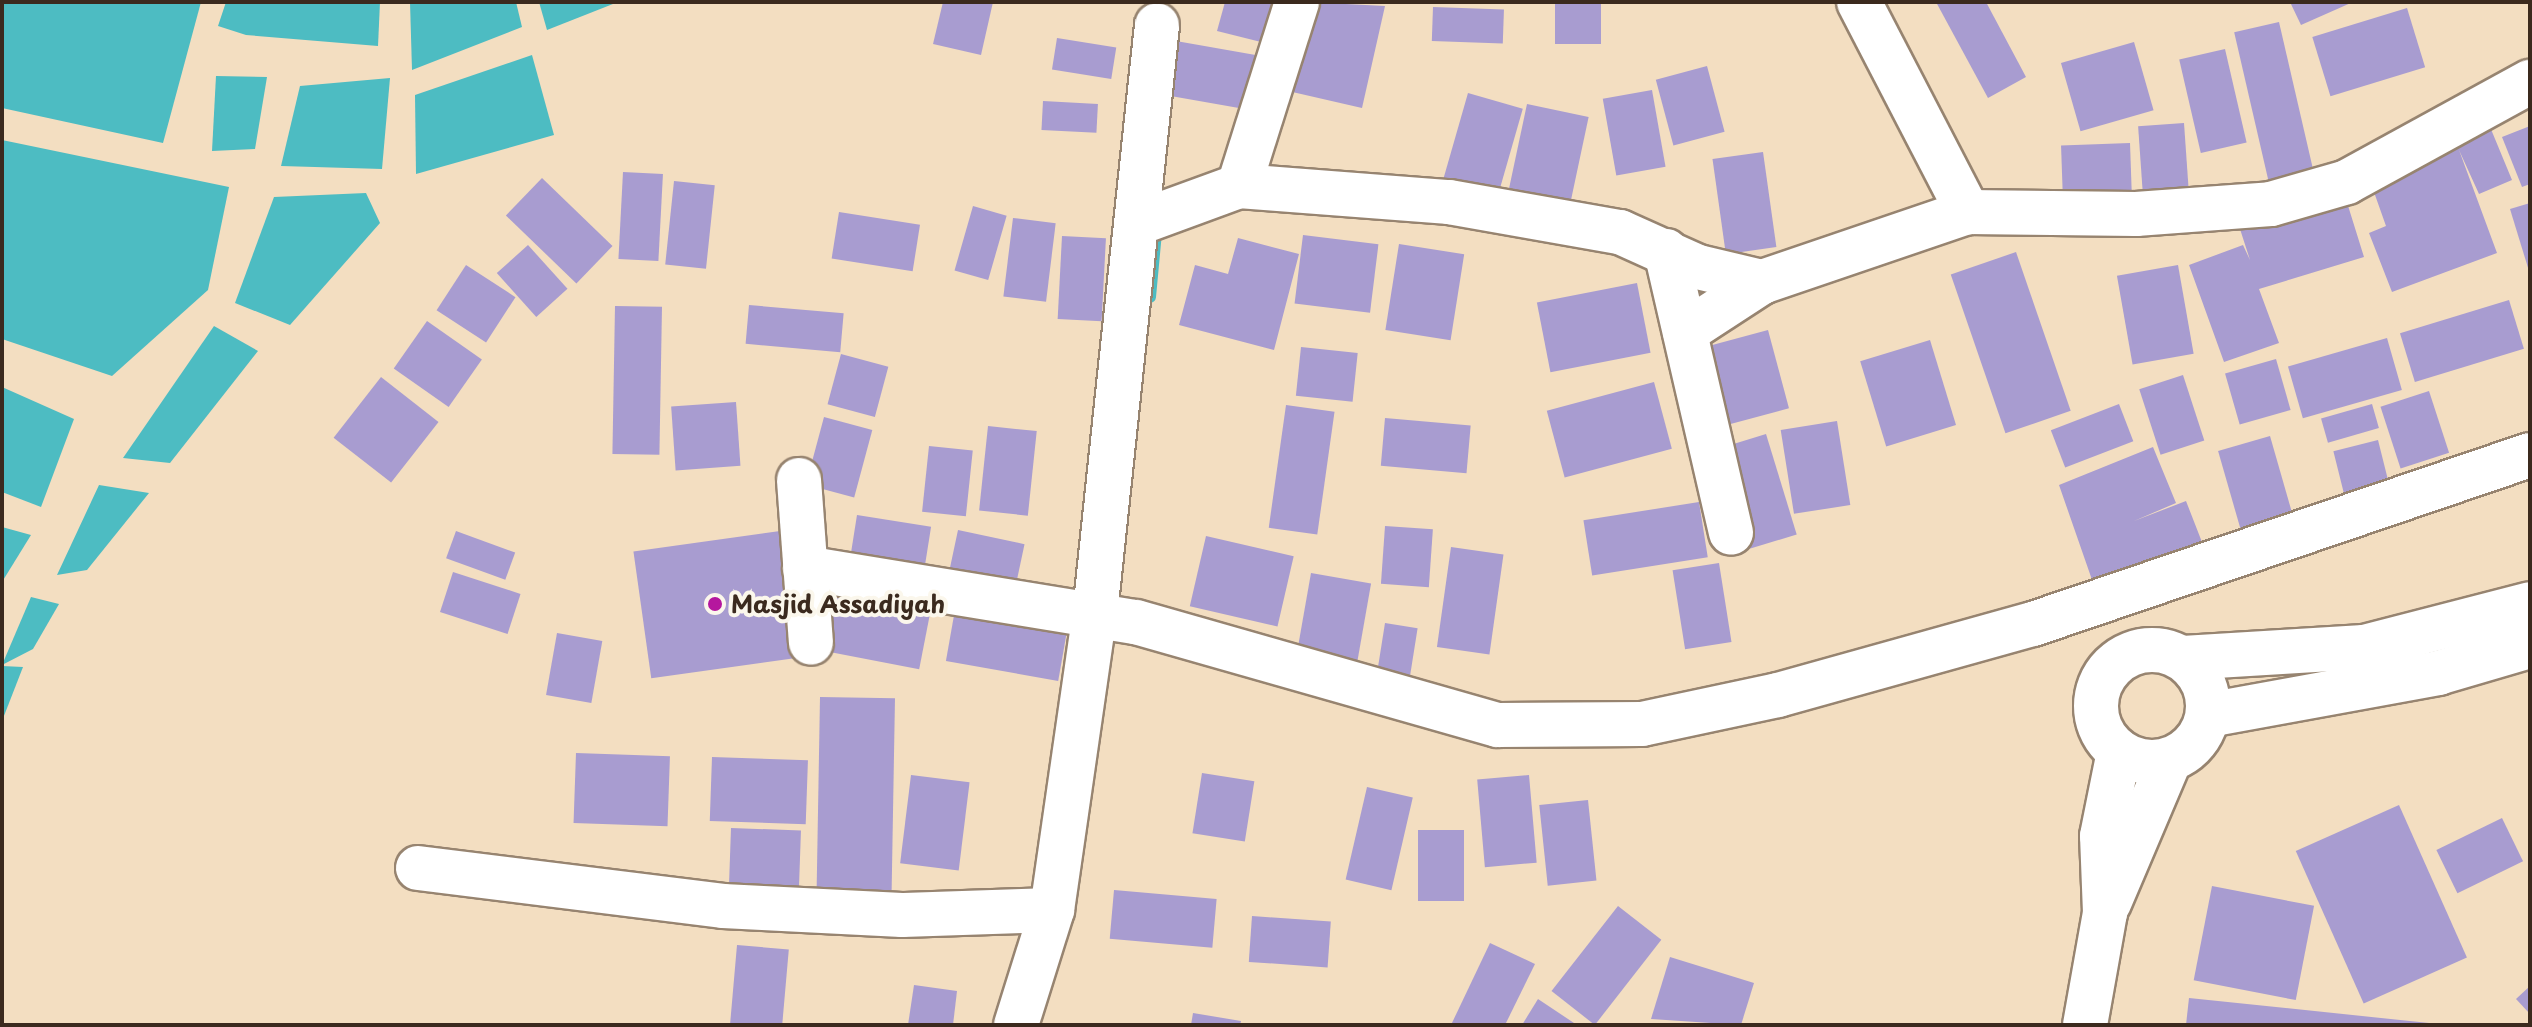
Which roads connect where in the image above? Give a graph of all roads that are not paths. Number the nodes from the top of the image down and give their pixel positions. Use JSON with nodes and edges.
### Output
{"nodes":[{"id":1,"x":1297,"y":2,"type":"edge"},
{"id":2,"x":1859,"y":2,"type":"edge"},
{"id":3,"x":1157,"y":25,"type":"dead end"},
{"id":4,"x":2530,"y":82,"type":"edge"},
{"id":5,"x":1226,"y":193,"type":"junction"},
{"id":6,"x":1968,"y":212,"type":"junction"},
{"id":7,"x":1144,"y":220,"type":"junction"},
{"id":8,"x":1666,"y":251,"type":"junction"},
{"id":9,"x":1762,"y":282,"type":"junction"},
{"id":10,"x":1685,"y":332,"type":"junction"},
{"id":11,"x":2530,"y":455,"type":"edge"},
{"id":12,"x":799,"y":480,"type":"dead end"},
{"id":13,"x":1731,"y":533,"type":"dead end"},
{"id":14,"x":805,"y":568,"type":"junction"},
{"id":15,"x":2530,"y":604,"type":"edge"},
{"id":16,"x":1111,"y":617,"type":"junction"},
{"id":17,"x":811,"y":643,"type":"dead end"},
{"id":18,"x":2530,"y":646,"type":"edge"},
{"id":19,"x":2183,"y":658,"type":"junction"},
{"id":20,"x":2208,"y":715,"type":"junction"},
{"id":21,"x":2119,"y":752,"type":"junction"},
{"id":22,"x":2170,"y":759,"type":"junction"},
{"id":23,"x":418,"y":868,"type":"dead end"},
{"id":24,"x":1052,"y":910,"type":"junction"},
{"id":25,"x":2105,"y":913,"type":"junction"},
{"id":26,"x":1016,"y":1025,"type":"edge"},
{"id":27,"x":2085,"y":1025,"type":"edge"}],
"edges":[{"from":1,"to":5,"type":"street"},
{"from":2,"to":6,"type":"street"},
{"from":3,"to":7,"type":"street"},
{"from":4,"to":6,"type":"street"},
{"from":5,"to":7,"type":"street"},
{"from":5,"to":8,"type":"street"},
{"from":6,"to":9,"type":"street"},
{"from":7,"to":16,"type":"street"},
{"from":8,"to":9,"type":"street"},
{"from":8,"to":10,"type":"street"},
{"from":9,"to":10,"type":"street"},
{"from":10,"to":13,"type":"street"},
{"from":11,"to":16,"type":"street"},
{"from":12,"to":14,"type":"street"},
{"from":14,"to":16,"type":"street"},
{"from":14,"to":17,"type":"street"},
{"from":15,"to":19,"type":"street"},
{"from":16,"to":24,"type":"street"},
{"from":18,"to":20,"type":"street"},
{"from":19,"to":20,"type":"street"},
{"from":19,"to":21,"type":"street"},
{"from":20,"to":22,"type":"street"},
{"from":21,"to":22,"type":"street"},
{"from":21,"to":25,"type":"street"},
{"from":22,"to":25,"type":"street"},
{"from":23,"to":24,"type":"street"},
{"from":24,"to":26,"type":"street"},
{"from":25,"to":27,"type":"street"}]}
